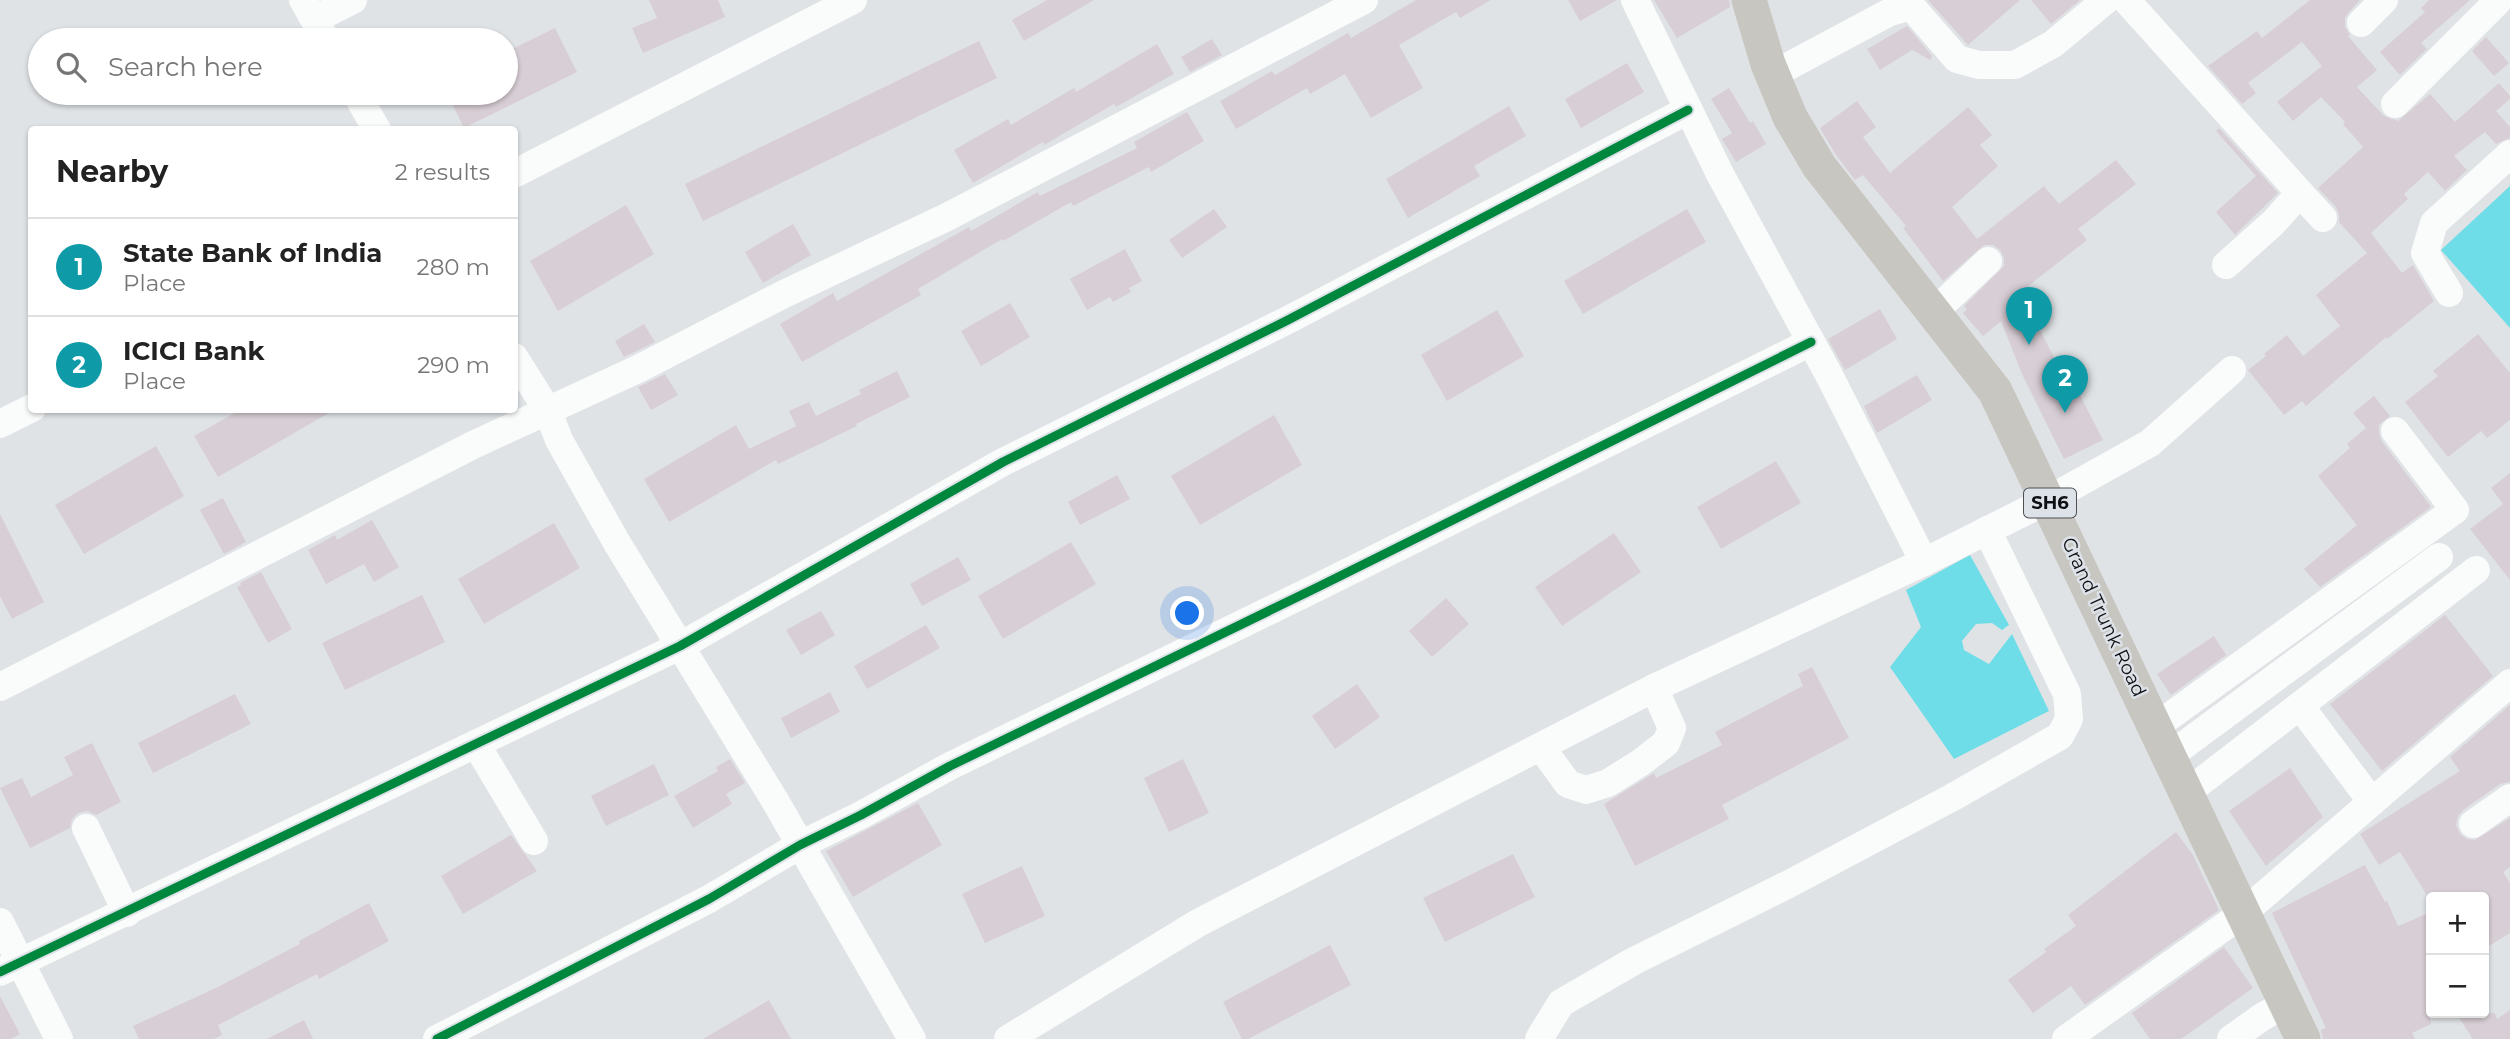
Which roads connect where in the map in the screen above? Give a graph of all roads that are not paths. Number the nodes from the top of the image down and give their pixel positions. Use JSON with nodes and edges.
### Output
{"nodes":[{"id":1,"x":353,"y":0,"type":"edge"},
{"id":2,"x":853,"y":0,"type":"edge"},
{"id":3,"x":1364,"y":0,"type":"edge"},
{"id":4,"x":1635,"y":0,"type":"edge"},
{"id":5,"x":1749,"y":0,"type":"edge"},
{"id":6,"x":2106,"y":0,"type":"edge"},
{"id":7,"x":2126,"y":0,"type":"edge"},
{"id":8,"x":2385,"y":0,"type":"edge"},
{"id":9,"x":2498,"y":0,"type":"edge"},
{"id":10,"x":2510,"y":15,"type":"edge"},
{"id":11,"x":315,"y":20,"type":"edge"},
{"id":12,"x":2361,"y":23,"type":"dead end"},
{"id":13,"x":1772,"y":75,"type":"junction"},
{"id":14,"x":2395,"y":104,"type":"dead end"},
{"id":15,"x":363,"y":105,"type":"edge"},
{"id":16,"x":1688,"y":110,"type":"junction"},
{"id":17,"x":375,"y":126,"type":"edge"},
{"id":18,"x":2510,"y":153,"type":"edge"},
{"id":19,"x":518,"y":172,"type":"edge"},
{"id":20,"x":2300,"y":193,"type":"junction"},
{"id":21,"x":2323,"y":218,"type":"dead end"},
{"id":22,"x":1988,"y":261,"type":"dead end"},
{"id":23,"x":2225,"y":265,"type":"dead end"},
{"id":24,"x":2449,"y":293,"type":"dead end"},
{"id":25,"x":1933,"y":313,"type":"junction"},
{"id":26,"x":1811,"y":342,"type":"junction"},
{"id":27,"x":518,"y":363,"type":"edge"},
{"id":28,"x":2232,"y":369,"type":"dead end"},
{"id":29,"x":28,"y":410,"type":"edge"},
{"id":30,"x":548,"y":411,"type":"junction"},
{"id":31,"x":0,"y":424,"type":"edge"},
{"id":32,"x":2395,"y":431,"type":"dead end"},
{"id":33,"x":2048,"y":500,"type":"junction"},
{"id":34,"x":1987,"y":530,"type":"junction"},
{"id":35,"x":2439,"y":557,"type":"dead end"},
{"id":36,"x":1924,"y":562,"type":"junction"},
{"id":37,"x":2476,"y":570,"type":"dead end"},
{"id":38,"x":680,"y":646,"type":"junction"},
{"id":39,"x":2510,"y":683,"type":"edge"},
{"id":40,"x":0,"y":687,"type":"edge"},
{"id":41,"x":1654,"y":688,"type":"junction"},
{"id":42,"x":2300,"y":706,"type":"junction"},
{"id":43,"x":2162,"y":742,"type":"junction"},
{"id":44,"x":476,"y":744,"type":"junction"},
{"id":45,"x":1541,"y":747,"type":"junction"},
{"id":46,"x":2185,"y":794,"type":"junction"},
{"id":47,"x":2510,"y":798,"type":"edge"},
{"id":48,"x":2372,"y":802,"type":"junction"},
{"id":49,"x":2473,"y":824,"type":"dead end"},
{"id":50,"x":86,"y":828,"type":"dead end"},
{"id":51,"x":534,"y":841,"type":"dead end"},
{"id":52,"x":800,"y":845,"type":"junction"},
{"id":53,"x":127,"y":913,"type":"junction"},
{"id":54,"x":2242,"y":914,"type":"junction"},
{"id":55,"x":0,"y":922,"type":"edge"},
{"id":56,"x":9,"y":967,"type":"edge"},
{"id":57,"x":2285,"y":1004,"type":"junction"},
{"id":58,"x":59,"y":1039,"type":"edge"},
{"id":59,"x":437,"y":1039,"type":"edge"},
{"id":60,"x":912,"y":1039,"type":"edge"},
{"id":61,"x":1008,"y":1039,"type":"edge"},
{"id":62,"x":1539,"y":1039,"type":"edge"},
{"id":63,"x":2066,"y":1039,"type":"edge"},
{"id":64,"x":2231,"y":1039,"type":"edge"},
{"id":65,"x":2302,"y":1039,"type":"edge"}],
"edges":[{"from":1,"to":11,"type":"street"},
{"from":2,"to":19,"type":"street"},
{"from":3,"to":30,"type":"street"},
{"from":4,"to":16,"type":"street"},
{"from":5,"to":13,"type":"main road","name":"Grand Trunk Road","number":"SH6"},
{"from":6,"to":13,"type":"street"},
{"from":7,"to":20,"type":"street"},
{"from":8,"to":12,"type":"street"},
{"from":9,"to":10,"type":"street"},
{"from":9,"to":14,"type":"street"},
{"from":13,"to":25,"type":"main road","name":"Grand Trunk Road","number":"SH6"},
{"from":15,"to":17,"type":"street"},
{"from":16,"to":26,"type":"street"},
{"from":16,"to":38,"type":"street"},
{"from":18,"to":24,"type":"street"},
{"from":20,"to":21,"type":"street"},
{"from":20,"to":23,"type":"street"},
{"from":22,"to":25,"type":"street"},
{"from":25,"to":33,"type":"main road","name":"Grand Trunk Road","number":"SH6"},
{"from":26,"to":36,"type":"street"},
{"from":26,"to":52,"type":"street"},
{"from":27,"to":30,"type":"street"},
{"from":28,"to":33,"type":"street"},
{"from":29,"to":31,"type":"street"},
{"from":30,"to":38,"type":"street"},
{"from":30,"to":40,"type":"street"},
{"from":32,"to":43,"type":"street"},
{"from":33,"to":34,"type":"street"},
{"from":33,"to":43,"type":"main road","name":"Grand Trunk Road","number":"SH6"},
{"from":34,"to":36,"type":"street"},
{"from":34,"to":62,"type":"street"},
{"from":35,"to":43,"type":"street"},
{"from":36,"to":41,"type":"street"},
{"from":37,"to":42,"type":"street"},
{"from":38,"to":44,"type":"street"},
{"from":38,"to":52,"type":"street"},
{"from":39,"to":48,"type":"street"},
{"from":41,"to":45,"type":"street"},
{"from":41,"to":45,"type":"street"},
{"from":42,"to":46,"type":"street"},
{"from":42,"to":48,"type":"street"},
{"from":43,"to":46,"type":"main road","name":"Grand Trunk Road","number":"SH6"},
{"from":44,"to":51,"type":"street"},
{"from":44,"to":53,"type":"street"},
{"from":45,"to":61,"type":"street"},
{"from":46,"to":54,"type":"main road","name":"Grand Trunk Road","number":"SH6"},
{"from":47,"to":49,"type":"street"},
{"from":48,"to":54,"type":"street"},
{"from":50,"to":53,"type":"street"},
{"from":52,"to":59,"type":"street"},
{"from":52,"to":60,"type":"street"},
{"from":53,"to":56,"type":"street"},
{"from":54,"to":57,"type":"main road","name":"Grand Trunk Road","number":"SH6"},
{"from":54,"to":63,"type":"street"},
{"from":55,"to":56,"type":"street"},
{"from":56,"to":58,"type":"street"},
{"from":57,"to":64,"type":"street"},
{"from":57,"to":65,"type":"main road","name":"Grand Trunk Road","number":"SH6"}]}
